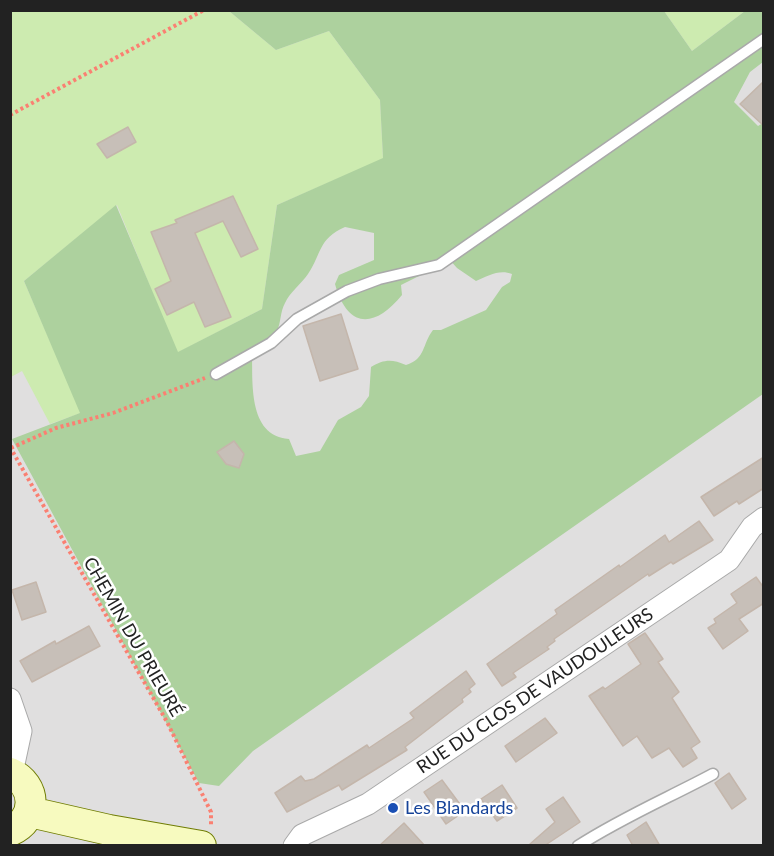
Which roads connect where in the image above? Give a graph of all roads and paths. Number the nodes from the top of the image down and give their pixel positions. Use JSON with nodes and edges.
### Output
{"nodes":[{"id":1,"x":204,"y":10,"type":"edge"},
{"id":2,"x":764,"y":39,"type":"edge"},
{"id":3,"x":10,"y":115,"type":"edge"},
{"id":4,"x":216,"y":374,"type":"joint"},
{"id":5,"x":11,"y":447,"type":"edge"},
{"id":6,"x":764,"y":519,"type":"edge"},
{"id":7,"x":10,"y":699,"type":"edge"},
{"id":8,"x":11,"y":773,"type":"edge"},
{"id":9,"x":713,"y":774,"type":"dead end"},
{"id":10,"x":20,"y":821,"type":"edge"},
{"id":11,"x":204,"y":841,"type":"edge"},
{"id":12,"x":294,"y":846,"type":"edge"},
{"id":13,"x":578,"y":846,"type":"edge"}],
"edges":[{"from":1,"to":3,"type":"path"},
{"from":2,"to":4,"type":"lane"},
{"from":4,"to":5,"type":"path"},
{"from":5,"to":11,"type":"path","name":"CHEMIN DU PRIEURÉ"},
{"from":6,"to":12,"type":"street","name":"RUE DU CLOS DE VAUDOULEURS"},
{"from":7,"to":8,"type":"street"},
{"from":8,"to":10,"type":"main road"},
{"from":9,"to":13,"type":"lane"},
{"from":10,"to":11,"type":"main road"}]}
